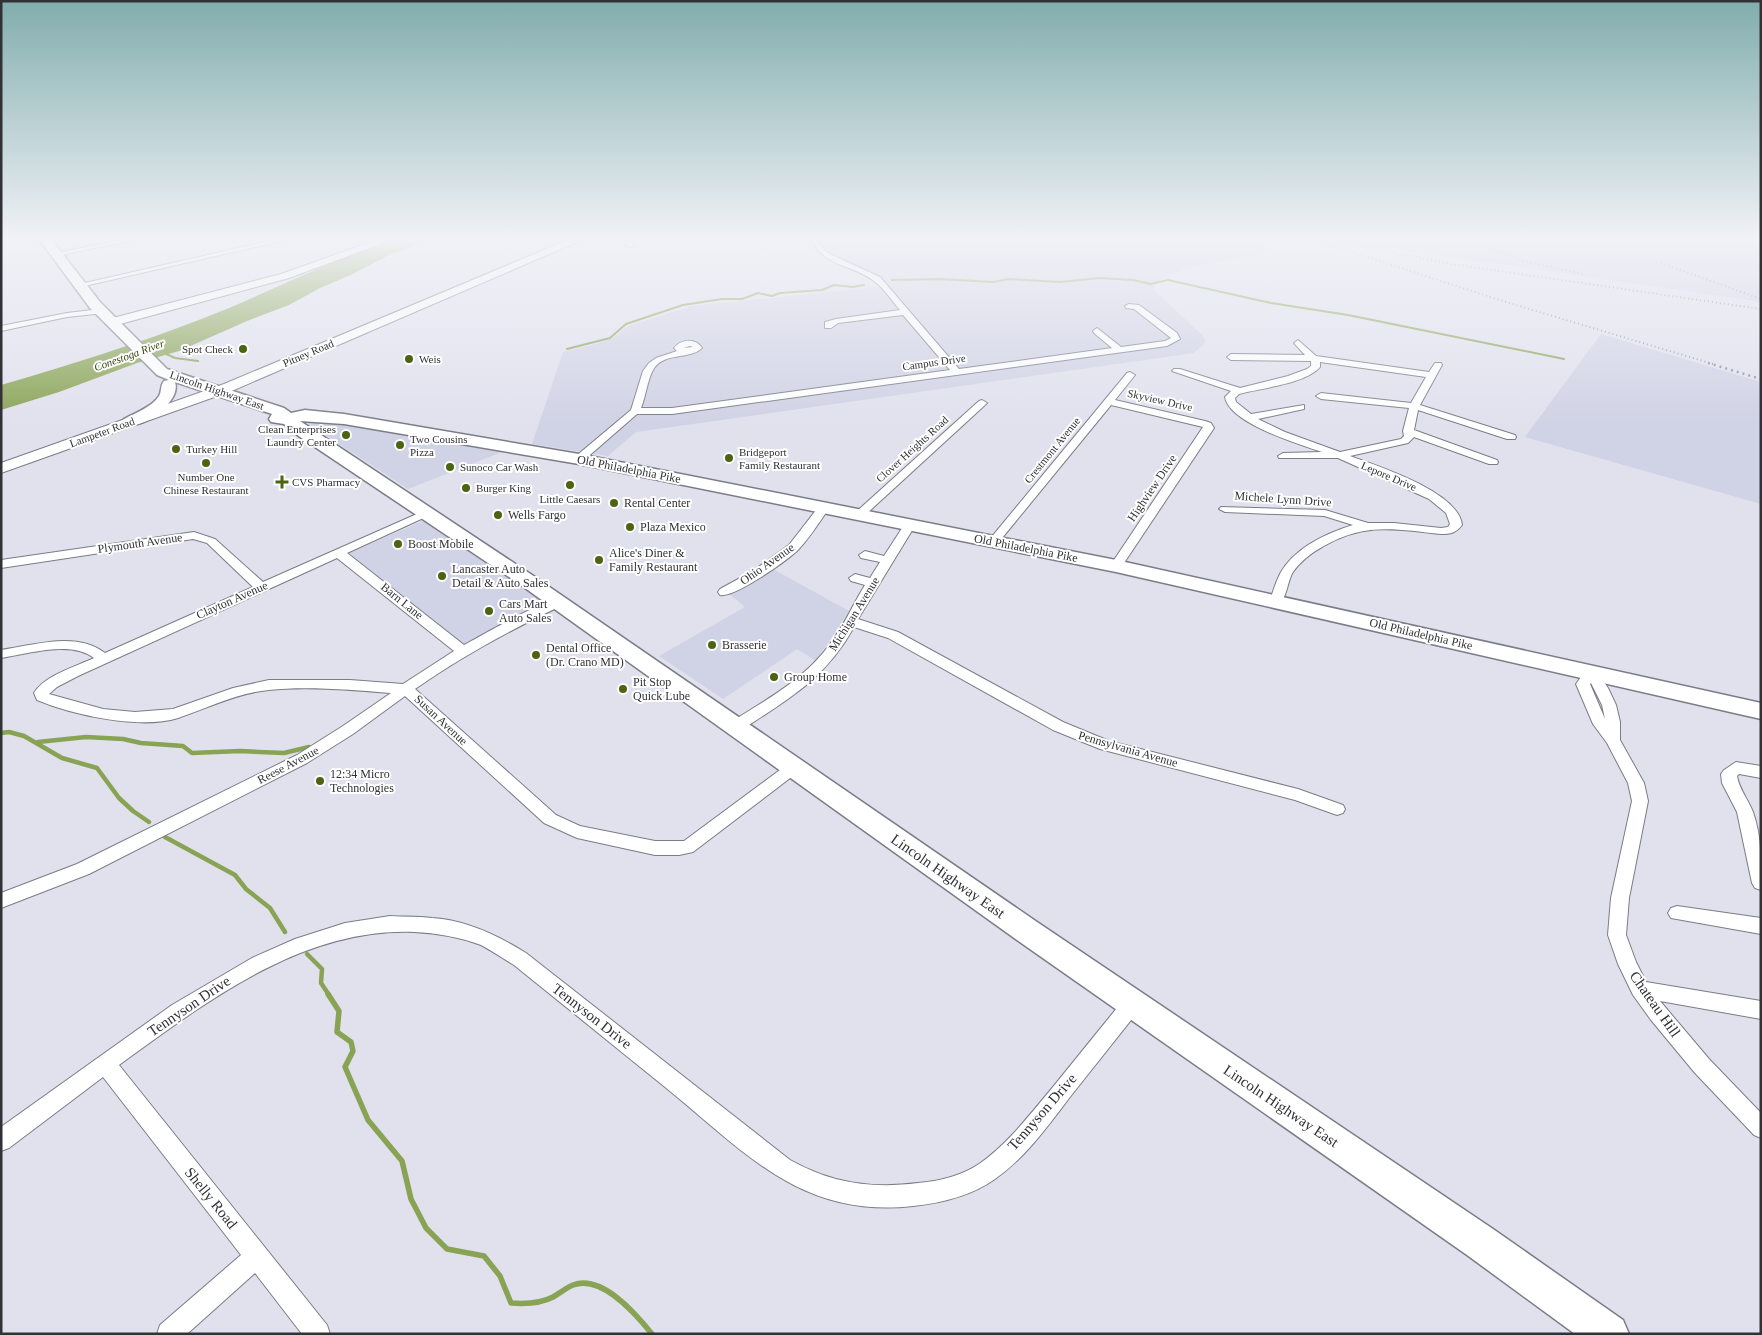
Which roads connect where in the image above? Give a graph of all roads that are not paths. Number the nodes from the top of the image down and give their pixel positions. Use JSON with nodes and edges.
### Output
{"nodes":[{"id":1,"x":93,"y":301,"type":"edge"},
{"id":2,"x":190,"y":301,"type":"edge"},
{"id":3,"x":430,"y":301,"type":"edge"},
{"id":4,"x":897,"y":301,"type":"edge"},
{"id":5,"x":1129,"y":306,"type":"dead end"},
{"id":6,"x":97,"y":307,"type":"junction"},
{"id":7,"x":906,"y":312,"type":"junction"},
{"id":8,"x":113,"y":322,"type":"junction"},
{"id":9,"x":17,"y":326,"type":"junction"},
{"id":10,"x":828,"y":326,"type":"dead end"},
{"id":11,"x":1,"y":329,"type":"edge"},
{"id":12,"x":1096,"y":331,"type":"dead end"},
{"id":13,"x":2,"y":340,"type":"edge"},
{"id":14,"x":1298,"y":343,"type":"dead end"},
{"id":15,"x":1118,"y":349,"type":"junction"},
{"id":16,"x":688,"y":351,"type":"dead end"},
{"id":17,"x":1231,"y":357,"type":"dead end"},
{"id":18,"x":1313,"y":358,"type":"junction"},
{"id":19,"x":1438,"y":365,"type":"dead end"},
{"id":20,"x":1177,"y":371,"type":"dead end"},
{"id":21,"x":957,"y":372,"type":"junction"},
{"id":22,"x":1130,"y":375,"type":"dead end"},
{"id":23,"x":1432,"y":376,"type":"junction"},
{"id":24,"x":166,"y":378,"type":"junction"},
{"id":25,"x":1240,"y":391,"type":"junction"},
{"id":26,"x":209,"y":394,"type":"junction"},
{"id":27,"x":1321,"y":396,"type":"dead end"},
{"id":28,"x":1108,"y":401,"type":"junction"},
{"id":29,"x":982,"y":403,"type":"dead end"},
{"id":30,"x":1414,"y":406,"type":"junction"},
{"id":31,"x":1301,"y":407,"type":"dead end"},
{"id":32,"x":635,"y":411,"type":"junction"},
{"id":33,"x":1247,"y":418,"type":"junction"},
{"id":34,"x":286,"y":419,"type":"junction"},
{"id":35,"x":130,"y":422,"type":"junction"},
{"id":36,"x":1207,"y":425,"type":"joint"},
{"id":37,"x":1408,"y":431,"type":"junction"},
{"id":38,"x":1511,"y":437,"type":"dead end"},
{"id":39,"x":1338,"y":455,"type":"junction"},
{"id":40,"x":1283,"y":456,"type":"dead end"},
{"id":41,"x":579,"y":459,"type":"junction"},
{"id":42,"x":1493,"y":462,"type":"dead end"},
{"id":43,"x":1,"y":468,"type":"edge"},
{"id":44,"x":824,"y":507,"type":"junction"},
{"id":45,"x":1225,"y":509,"type":"dead end"},
{"id":46,"x":426,"y":513,"type":"junction"},
{"id":47,"x":860,"y":514,"type":"junction"},
{"id":48,"x":910,"y":524,"type":"junction"},
{"id":49,"x":1368,"y":526,"type":"junction"},
{"id":50,"x":994,"y":541,"type":"junction"},
{"id":51,"x":340,"y":553,"type":"junction"},
{"id":52,"x":865,"y":555,"type":"dead end"},
{"id":53,"x":888,"y":560,"type":"junction"},
{"id":54,"x":1,"y":564,"type":"edge"},
{"id":55,"x":1116,"y":566,"type":"junction"},
{"id":56,"x":855,"y":578,"type":"dead end"},
{"id":57,"x":873,"y":583,"type":"junction"},
{"id":58,"x":261,"y":587,"type":"junction"},
{"id":59,"x":724,"y":592,"type":"dead end"},
{"id":60,"x":1276,"y":601,"type":"junction"},
{"id":61,"x":559,"y":602,"type":"junction"},
{"id":62,"x":850,"y":621,"type":"junction"},
{"id":63,"x":463,"y":651,"type":"junction"},
{"id":64,"x":1,"y":654,"type":"edge"},
{"id":65,"x":104,"y":658,"type":"junction"},
{"id":66,"x":1591,"y":673,"type":"junction"},
{"id":67,"x":406,"y":689,"type":"junction"},
{"id":68,"x":41,"y":693,"type":"joint"},
{"id":69,"x":1761,"y":711,"type":"edge"},
{"id":70,"x":736,"y":726,"type":"junction"},
{"id":71,"x":793,"y":768,"type":"junction"},
{"id":72,"x":1761,"y":772,"type":"edge"},
{"id":73,"x":1337,"y":809,"type":"dead end"},
{"id":74,"x":1761,"y":884,"type":"edge"},
{"id":75,"x":1,"y":901,"type":"edge"},
{"id":76,"x":1677,"y":913,"type":"dead end"},
{"id":77,"x":1761,"y":926,"type":"edge"},
{"id":78,"x":1640,"y":989,"type":"junction"},
{"id":79,"x":1132,"y":1004,"type":"junction"},
{"id":80,"x":1761,"y":1010,"type":"edge"},
{"id":81,"x":106,"y":1063,"type":"junction"},
{"id":82,"x":1761,"y":1128,"type":"edge"},
{"id":83,"x":1,"y":1140,"type":"edge"},
{"id":84,"x":257,"y":1256,"type":"junction"},
{"id":85,"x":170,"y":1334,"type":"edge"},
{"id":86,"x":318,"y":1334,"type":"edge"},
{"id":87,"x":1609,"y":1334,"type":"edge"}],
"edges":[{"from":1,"to":6,"type":"main road"},
{"from":2,"to":8,"type":"main road"},
{"from":3,"to":26,"type":"main road","name":"Pitney Road"},
{"from":4,"to":7,"type":"street"},
{"from":5,"to":15,"type":"street","name":"Campus Drive"},
{"from":6,"to":8,"type":"main road"},
{"from":6,"to":9,"type":"street"},
{"from":7,"to":10,"type":"street"},
{"from":7,"to":21,"type":"street"},
{"from":8,"to":24,"type":"main road"},
{"from":9,"to":11,"type":"street"},
{"from":9,"to":13,"type":"street"},
{"from":12,"to":15,"type":"street"},
{"from":14,"to":18,"type":"street"},
{"from":15,"to":21,"type":"street","name":"Campus Drive"},
{"from":16,"to":32,"type":"street"},
{"from":17,"to":18,"type":"street"},
{"from":18,"to":23,"type":"street"},
{"from":18,"to":25,"type":"street"},
{"from":19,"to":23,"type":"street"},
{"from":20,"to":25,"type":"street"},
{"from":21,"to":32,"type":"street","name":"Campus Drive"},
{"from":22,"to":28,"type":"street","name":"Crestmont Avenue"},
{"from":23,"to":30,"type":"street"},
{"from":24,"to":26,"type":"main road","name":"Lincoln Highway East"},
{"from":24,"to":35,"type":"main road"},
{"from":25,"to":33,"type":"street","name":"Lepore Drive"},
{"from":26,"to":34,"type":"main road","name":"Lincoln Highway East"},
{"from":26,"to":35,"type":"main road","name":"Lampeter Road"},
{"from":27,"to":30,"type":"street"},
{"from":28,"to":36,"type":"street","name":"Skyview Drive"},
{"from":28,"to":50,"type":"street","name":"Crestmont Avenue"},
{"from":29,"to":47,"type":"street","name":"Clover Heights Road"},
{"from":30,"to":37,"type":"street"},
{"from":30,"to":38,"type":"street"},
{"from":31,"to":33,"type":"street"},
{"from":32,"to":41,"type":"street"},
{"from":33,"to":39,"type":"street","name":"Lepore Drive"},
{"from":34,"to":41,"type":"main road","name":"Old Philadelphia Pike"},
{"from":34,"to":46,"type":"main road","name":"Lincoln Highway East"},
{"from":35,"to":43,"type":"main road","name":"Lampeter Road"},
{"from":36,"to":55,"type":"street","name":"Highview Drive"},
{"from":37,"to":39,"type":"street"},
{"from":37,"to":42,"type":"street"},
{"from":39,"to":40,"type":"street"},
{"from":39,"to":49,"type":"street","name":"Lepore Drive"},
{"from":41,"to":44,"type":"main road","name":"Old Philadelphia Pike"},
{"from":44,"to":47,"type":"main road","name":"Old Philadelphia Pike"},
{"from":44,"to":59,"type":"street","name":"Ohio Avenue"},
{"from":45,"to":49,"type":"street","name":"Michele Lynn Drive"},
{"from":46,"to":51,"type":"street","name":"Clayton Avenue"},
{"from":46,"to":61,"type":"main road","name":"Lincoln Highway East"},
{"from":47,"to":48,"type":"main road","name":"Old Philadelphia Pike"},
{"from":48,"to":50,"type":"main road","name":"Old Philadelphia Pike"},
{"from":48,"to":53,"type":"street","name":"Michigan Avenue"},
{"from":49,"to":60,"type":"street","name":"Lepore Drive"},
{"from":50,"to":55,"type":"main road","name":"Old Philadelphia Pike"},
{"from":51,"to":58,"type":"street","name":"Clayton Avenue"},
{"from":51,"to":63,"type":"street","name":"Barn Lane"},
{"from":52,"to":53,"type":"street"},
{"from":53,"to":57,"type":"street","name":"Michigan Avenue"},
{"from":54,"to":58,"type":"street","name":"Plymouth Avenue"},
{"from":55,"to":60,"type":"main road","name":"Old Philadelphia Pike"},
{"from":56,"to":57,"type":"street"},
{"from":57,"to":62,"type":"street","name":"Michigan Avenue"},
{"from":58,"to":65,"type":"street","name":"Clayton Avenue"},
{"from":60,"to":66,"type":"main road","name":"Old Philadelphia Pike"},
{"from":61,"to":63,"type":"street","name":"Reese Avenue"},
{"from":61,"to":70,"type":"main road","name":"Lincoln Highway East"},
{"from":62,"to":70,"type":"street","name":"Michigan Avenue"},
{"from":62,"to":73,"type":"street","name":"Pennsylvania Avenue"},
{"from":63,"to":67,"type":"street","name":"Reese Avenue"},
{"from":64,"to":65,"type":"street"},
{"from":65,"to":68,"type":"street","name":"Clayton Avenue"},
{"from":66,"to":69,"type":"main road","name":"Old Philadelphia Pike"},
{"from":66,"to":78,"type":"street","name":"Chateau Hill"},
{"from":67,"to":68,"type":"street","name":"Susan Avenue"},
{"from":67,"to":71,"type":"street","name":"Susan Avenue"},
{"from":67,"to":75,"type":"street","name":"Reese Avenue"},
{"from":70,"to":71,"type":"main road","name":"Lincoln Highway East"},
{"from":71,"to":79,"type":"main road","name":"Lincoln Highway East"},
{"from":72,"to":74,"type":"street"},
{"from":76,"to":77,"type":"street"},
{"from":78,"to":80,"type":"street"},
{"from":78,"to":82,"type":"street","name":"Chateau Hill"},
{"from":79,"to":81,"type":"street","name":"Tennyson Drive"},
{"from":79,"to":87,"type":"main road","name":"Lincoln Highway East"},
{"from":81,"to":83,"type":"street","name":"Tennyson Drive"},
{"from":81,"to":84,"type":"street","name":"Shelly Road"},
{"from":84,"to":85,"type":"street"},
{"from":84,"to":86,"type":"street","name":"Shelly Road"}]}
